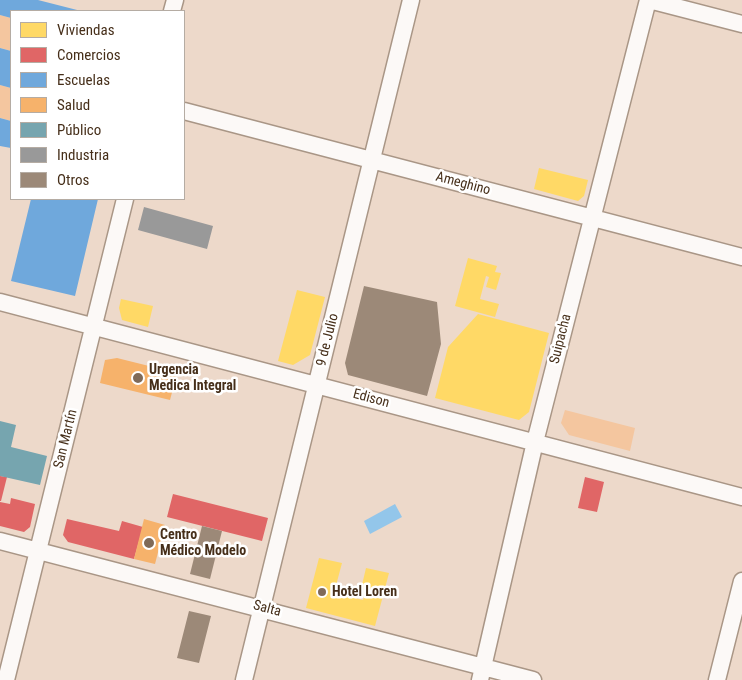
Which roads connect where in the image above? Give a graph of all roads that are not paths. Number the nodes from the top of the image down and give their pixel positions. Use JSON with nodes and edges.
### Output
{"nodes":[{"id":1,"x":411,"y":0,"type":"edge"},
{"id":2,"x":648,"y":0,"type":"edge"},
{"id":3,"x":742,"y":24,"type":"edge"},
{"id":4,"x":185,"y":111,"type":"edge"},
{"id":5,"x":372,"y":160,"type":"junction"},
{"id":6,"x":126,"y":200,"type":"edge"},
{"id":7,"x":592,"y":218,"type":"junction"},
{"id":8,"x":742,"y":257,"type":"edge"},
{"id":9,"x":0,"y":302,"type":"edge"},
{"id":10,"x":94,"y":326,"type":"junction"},
{"id":11,"x":317,"y":384,"type":"junction"},
{"id":12,"x":535,"y":442,"type":"junction"},
{"id":13,"x":742,"y":497,"type":"edge"},
{"id":14,"x":0,"y":540,"type":"edge"},
{"id":15,"x":38,"y":551,"type":"junction"},
{"id":16,"x":742,"y":582,"type":"edge"},
{"id":17,"x":262,"y":608,"type":"junction"},
{"id":18,"x":482,"y":673,"type":"edge"},
{"id":19,"x":6,"y":680,"type":"edge"},
{"id":20,"x":244,"y":680,"type":"edge"},
{"id":21,"x":533,"y":680,"type":"edge"},
{"id":22,"x":717,"y":680,"type":"edge"}],
"edges":[{"from":1,"to":5,"type":"street","name":"9 de Julio"},
{"from":2,"to":3,"type":"street"},
{"from":2,"to":7,"type":"street","name":"Suipacha"},
{"from":4,"to":5,"type":"street","name":"Ameghino"},
{"from":5,"to":7,"type":"street","name":"Ameghino"},
{"from":5,"to":11,"type":"street","name":"9 de Julio"},
{"from":6,"to":10,"type":"street","name":"San Martín"},
{"from":7,"to":8,"type":"street","name":"Ameghino"},
{"from":7,"to":12,"type":"street","name":"Suipacha"},
{"from":9,"to":10,"type":"street","name":"Edison"},
{"from":10,"to":11,"type":"street","name":"Edison"},
{"from":10,"to":15,"type":"street","name":"San Martín"},
{"from":11,"to":12,"type":"street","name":"Edison"},
{"from":11,"to":17,"type":"street","name":"9 de Julio"},
{"from":12,"to":13,"type":"street","name":"Edison"},
{"from":12,"to":18,"type":"street","name":"Suipacha"},
{"from":14,"to":15,"type":"street","name":"Salta"},
{"from":15,"to":17,"type":"street","name":"Salta"},
{"from":15,"to":19,"type":"street","name":"San Martín"},
{"from":16,"to":22,"type":"street"},
{"from":17,"to":18,"type":"street","name":"Salta"},
{"from":17,"to":20,"type":"street","name":"9 de Julio"},
{"from":18,"to":21,"type":"street","name":"Salta"}]}
